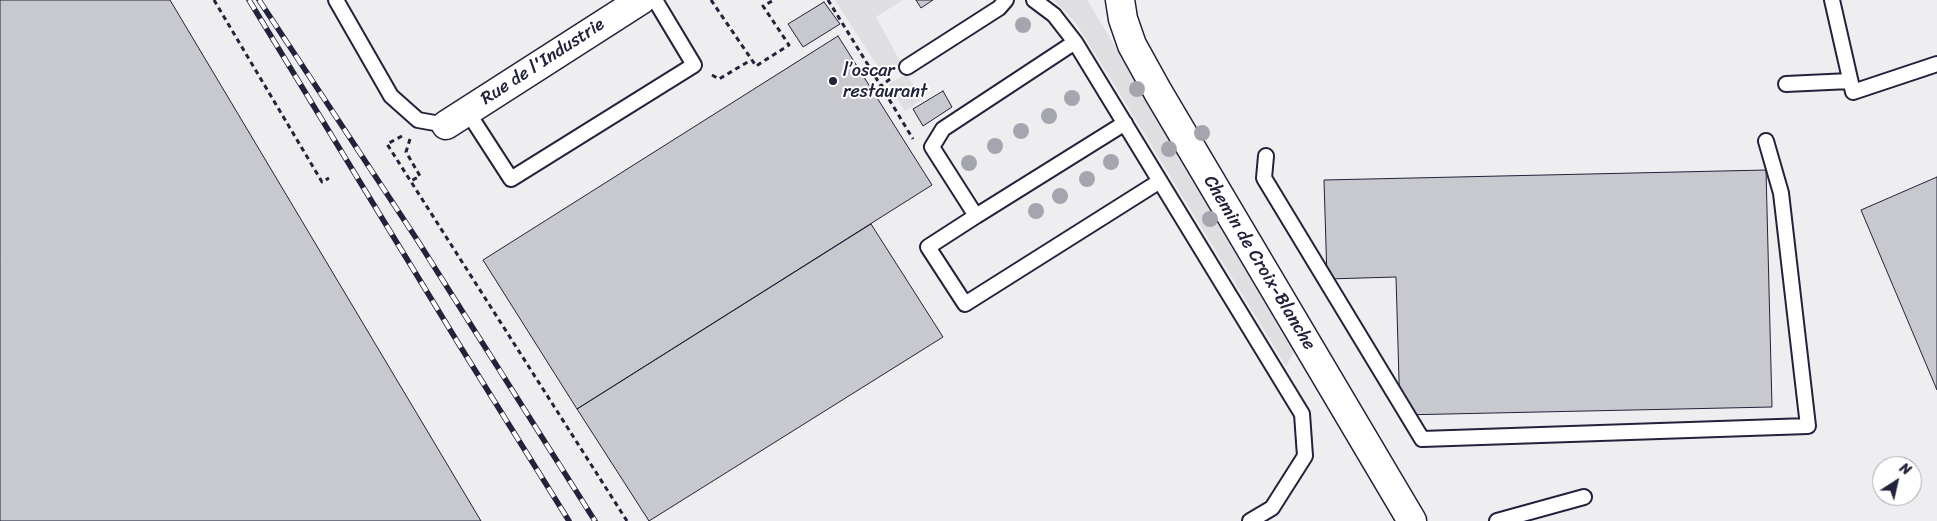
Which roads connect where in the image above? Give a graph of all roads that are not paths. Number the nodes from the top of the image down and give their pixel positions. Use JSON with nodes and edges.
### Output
{"nodes":[{"id":1,"x":336,"y":0,"type":"edge"},
{"id":2,"x":640,"y":0,"type":"edge"},
{"id":3,"x":655,"y":0,"type":"edge"},
{"id":4,"x":1006,"y":0,"type":"edge"},
{"id":5,"x":1034,"y":0,"type":"edge"},
{"id":6,"x":1120,"y":0,"type":"edge"},
{"id":7,"x":1832,"y":0,"type":"edge"},
{"id":8,"x":1075,"y":42,"type":"junction"},
{"id":9,"x":1937,"y":64,"type":"edge"},
{"id":10,"x":907,"y":68,"type":"road end"},
{"id":11,"x":1850,"y":81,"type":"junction"},
{"id":12,"x":1786,"y":84,"type":"dead end"},
{"id":13,"x":456,"y":118,"type":"junction"},
{"id":14,"x":1125,"y":123,"type":"junction"},
{"id":15,"x":1766,"y":141,"type":"dead end"},
{"id":16,"x":1266,"y":156,"type":"dead end"},
{"id":17,"x":1160,"y":181,"type":"junction"},
{"id":18,"x":976,"y":216,"type":"junction"},
{"id":19,"x":1584,"y":497,"type":"dead end"},
{"id":20,"x":1250,"y":521,"type":"edge"},
{"id":21,"x":1412,"y":521,"type":"edge"},
{"id":22,"x":1496,"y":521,"type":"edge"}],
"edges":[{"from":1,"to":13,"type":"lane"},
{"from":2,"to":13,"type":"street","name":"Rue de l'Industrie"},
{"from":3,"to":13,"type":"lane"},
{"from":4,"to":10,"type":"lane"},
{"from":5,"to":8,"type":"lane"},
{"from":6,"to":21,"type":"street","name":"Chemin de Croix-Blanche"},
{"from":7,"to":11,"type":"lane"},
{"from":8,"to":14,"type":"lane"},
{"from":8,"to":18,"type":"lane"},
{"from":9,"to":11,"type":"lane"},
{"from":11,"to":12,"type":"lane"},
{"from":14,"to":17,"type":"lane"},
{"from":14,"to":18,"type":"lane"},
{"from":15,"to":16,"type":"lane"},
{"from":17,"to":18,"type":"lane"},
{"from":17,"to":20,"type":"lane"},
{"from":19,"to":22,"type":"lane"}]}
